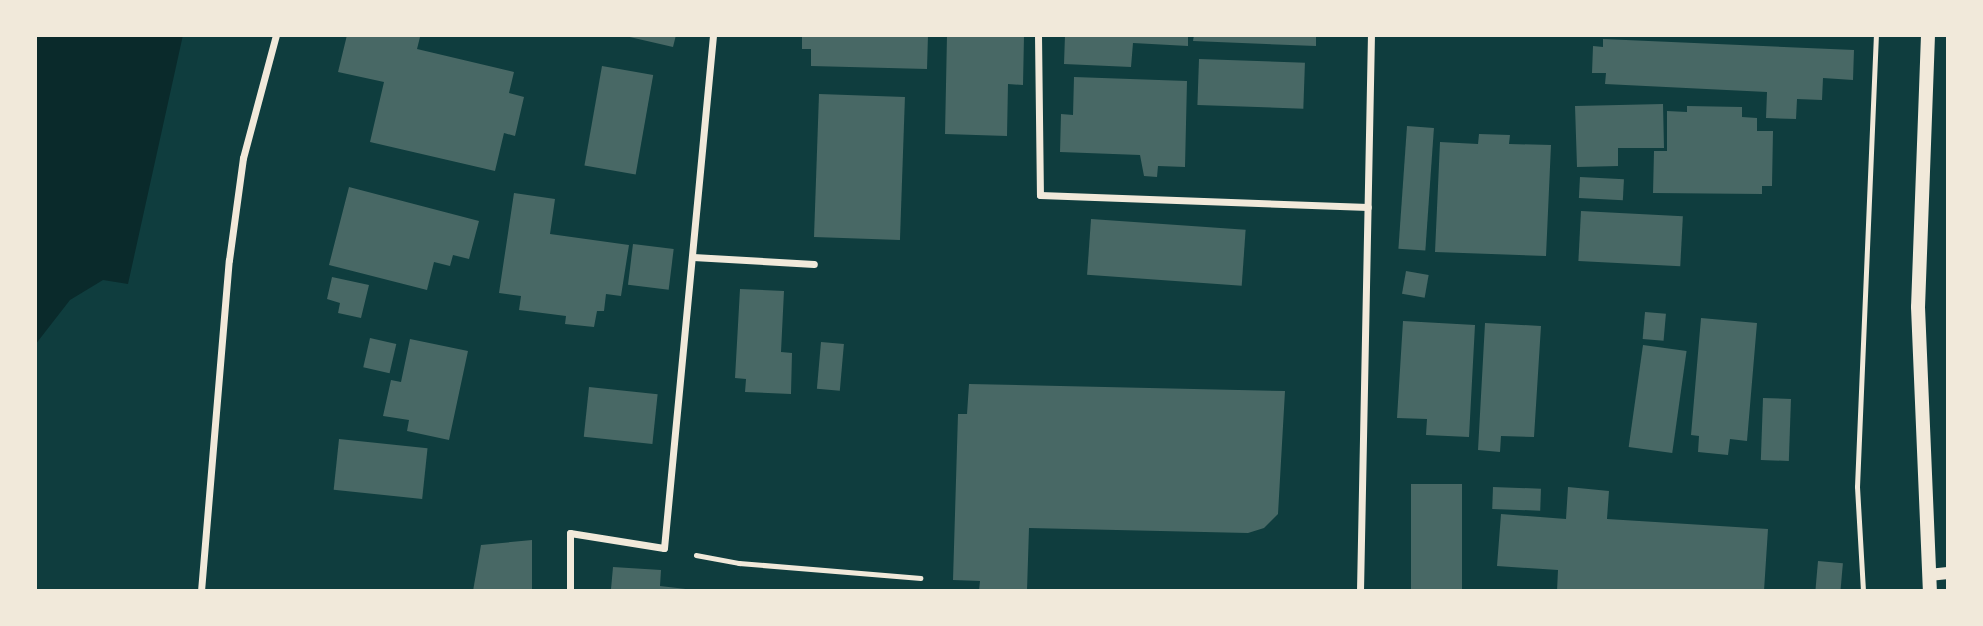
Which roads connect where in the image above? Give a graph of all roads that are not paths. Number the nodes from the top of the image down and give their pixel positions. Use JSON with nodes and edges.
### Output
{"nodes":[{"id":1,"x":276,"y":35,"type":"edge"},
{"id":2,"x":713,"y":35,"type":"edge"},
{"id":3,"x":1038,"y":35,"type":"edge"},
{"id":4,"x":1371,"y":35,"type":"edge"},
{"id":5,"x":1928,"y":35,"type":"edge"},
{"id":6,"x":1368,"y":207,"type":"junction"},
{"id":7,"x":693,"y":257,"type":"junction"},
{"id":8,"x":814,"y":264,"type":"dead end"},
{"id":9,"x":1948,"y":573,"type":"edge"},
{"id":10,"x":1929,"y":575,"type":"junction"},
{"id":11,"x":201,"y":591,"type":"edge"},
{"id":12,"x":570,"y":591,"type":"edge"},
{"id":13,"x":1360,"y":591,"type":"edge"},
{"id":14,"x":1930,"y":591,"type":"edge"}],
"edges":[{"from":1,"to":11,"type":"street"},
{"from":2,"to":7,"type":"street"},
{"from":3,"to":6,"type":"street"},
{"from":4,"to":6,"type":"street"},
{"from":5,"to":10,"type":"main road"},
{"from":6,"to":13,"type":"street"},
{"from":7,"to":8,"type":"street"},
{"from":7,"to":12,"type":"street"},
{"from":9,"to":10,"type":"street"},
{"from":10,"to":14,"type":"main road"}]}
